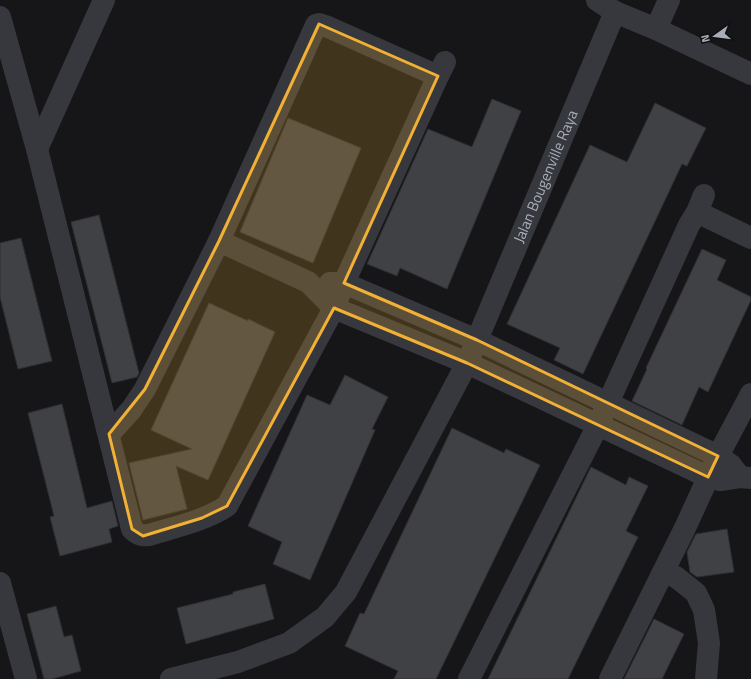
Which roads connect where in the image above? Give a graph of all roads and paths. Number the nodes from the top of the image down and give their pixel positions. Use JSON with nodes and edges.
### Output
{"nodes":[{"id":1,"x":104,"y":0,"type":"edge"},
{"id":2,"x":597,"y":0,"type":"edge"},
{"id":3,"x":668,"y":0,"type":"edge"},
{"id":4,"x":615,"y":12,"type":"junction"},
{"id":5,"x":0,"y":17,"type":"edge"},
{"id":6,"x":656,"y":29,"type":"junction"},
{"id":7,"x":751,"y":74,"type":"edge"},
{"id":8,"x":37,"y":149,"type":"junction"},
{"id":9,"x":751,"y":238,"type":"edge"},
{"id":10,"x":219,"y":241,"type":"junction"},
{"id":11,"x":308,"y":282,"type":"junction"},
{"id":12,"x":344,"y":283,"type":"junction"},
{"id":13,"x":334,"y":308,"type":"junction"},
{"id":14,"x":478,"y":340,"type":"junction"},
{"id":15,"x":467,"y":362,"type":"junction"},
{"id":16,"x":751,"y":394,"type":"edge"},
{"id":17,"x":608,"y":403,"type":"junction"},
{"id":18,"x":598,"y":425,"type":"junction"},
{"id":19,"x":109,"y":434,"type":"junction"},
{"id":20,"x":718,"y":456,"type":"junction"},
{"id":21,"x":708,"y":477,"type":"junction"},
{"id":22,"x":746,"y":477,"type":"edge"},
{"id":23,"x":663,"y":572,"type":"junction"},
{"id":24,"x":0,"y":583,"type":"edge"},
{"id":25,"x":26,"y":679,"type":"edge"},
{"id":26,"x":171,"y":679,"type":"edge"},
{"id":27,"x":469,"y":679,"type":"edge"},
{"id":28,"x":610,"y":679,"type":"edge"},
{"id":29,"x":706,"y":679,"type":"edge"}],
"edges":[{"from":1,"to":8,"type":"street"},
{"from":2,"to":4,"type":"street"},
{"from":3,"to":6,"type":"street"},
{"from":4,"to":6,"type":"street"},
{"from":4,"to":14,"type":"street","name":"Jalan Bougenville Raya"},
{"from":5,"to":8,"type":"street"},
{"from":6,"to":7,"type":"street"},
{"from":8,"to":19,"type":"street"},
{"from":9,"to":17,"type":"street"},
{"from":10,"to":11,"type":"street"},
{"from":10,"to":12,"type":"street"},
{"from":10,"to":19,"type":"street"},
{"from":11,"to":12,"type":"street"},
{"from":11,"to":13,"type":"street"},
{"from":12,"to":13,"type":"street"},
{"from":12,"to":14,"type":"street"},
{"from":13,"to":15,"type":"street"},
{"from":13,"to":19,"type":"street"},
{"from":14,"to":15,"type":"street","name":"Jalan Bougenville Raya"},
{"from":14,"to":17,"type":"street"},
{"from":15,"to":18,"type":"street"},
{"from":15,"to":26,"type":"street","name":"Jalan Bougenville Raya"},
{"from":16,"to":20,"type":"street"},
{"from":17,"to":18,"type":"street"},
{"from":17,"to":20,"type":"street"},
{"from":18,"to":21,"type":"street"},
{"from":18,"to":27,"type":"street"},
{"from":20,"to":21,"type":"street"},
{"from":20,"to":22,"type":"street"},
{"from":21,"to":22,"type":"street"},
{"from":21,"to":23,"type":"street"},
{"from":23,"to":28,"type":"street"},
{"from":23,"to":29,"type":"street"},
{"from":24,"to":25,"type":"street"}]}
